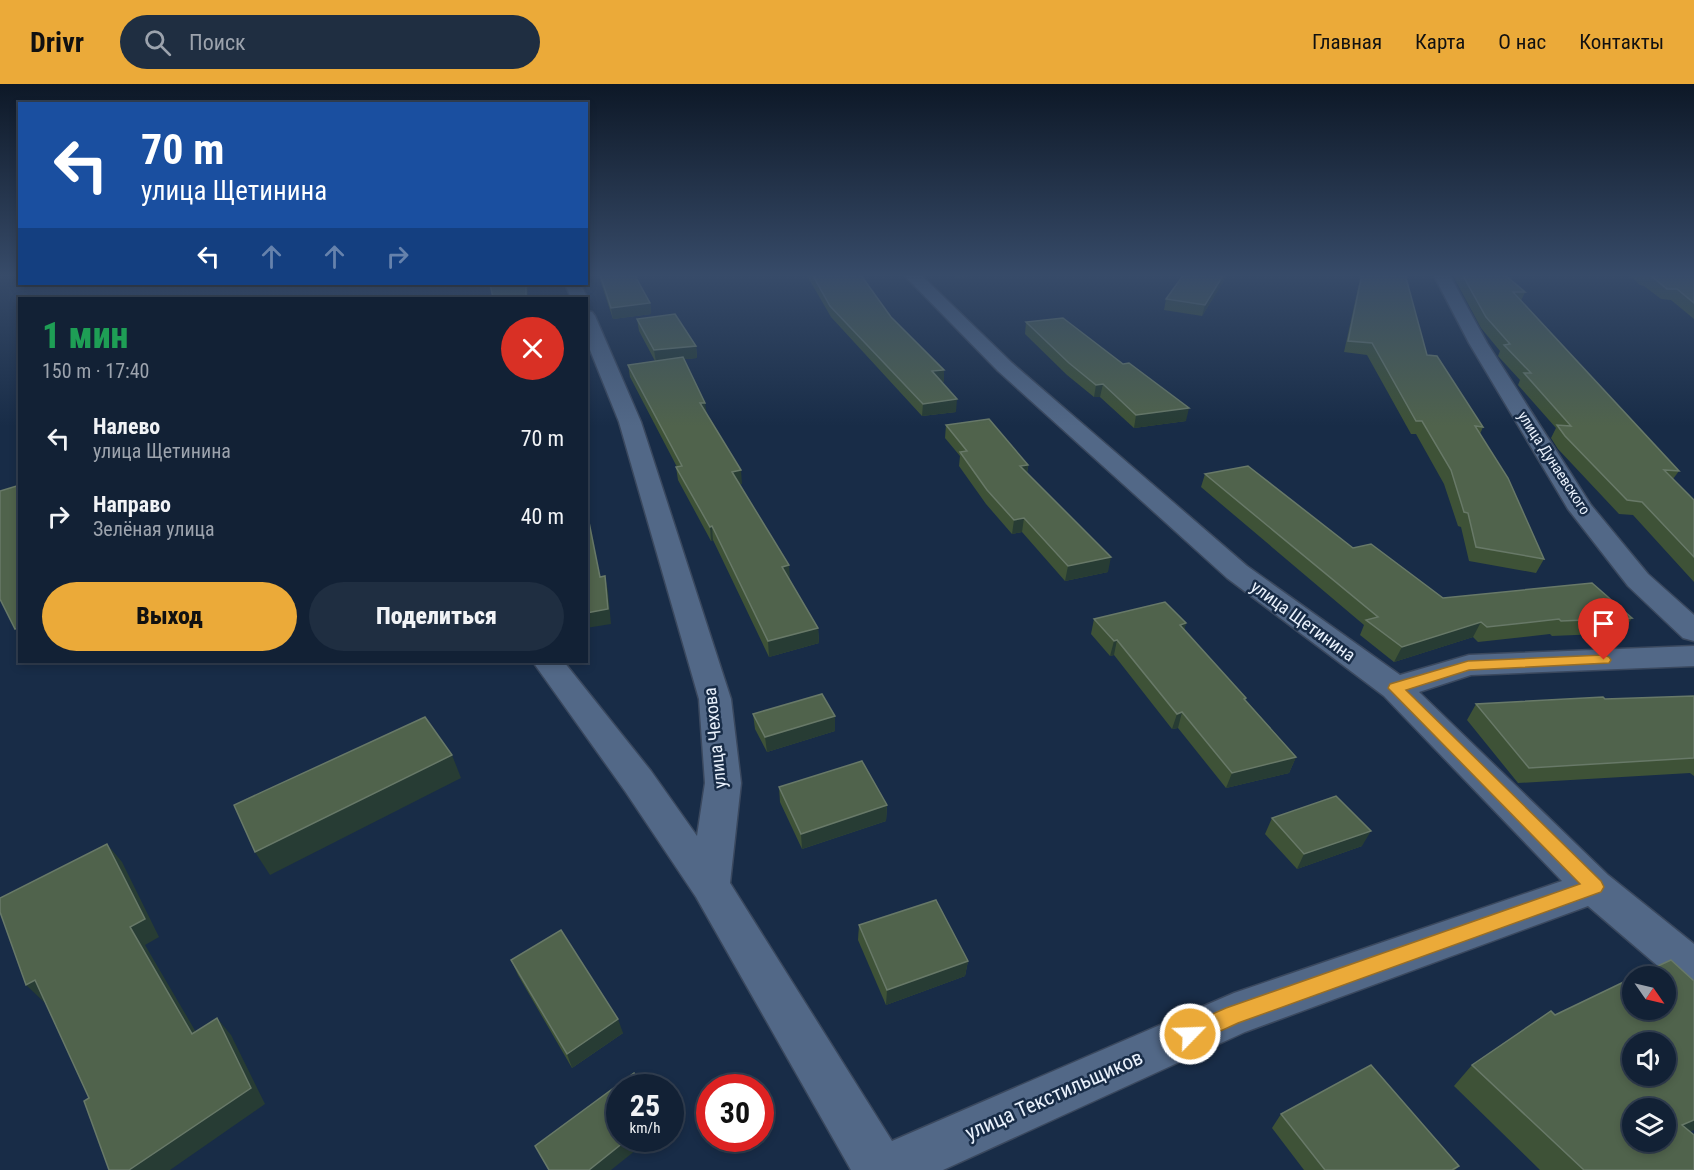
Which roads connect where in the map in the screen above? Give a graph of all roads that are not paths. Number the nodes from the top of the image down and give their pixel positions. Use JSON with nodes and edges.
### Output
{"nodes":[{"id":1,"x":590,"y":325,"type":"edge"},
{"id":2,"x":962,"y":325,"type":"edge"},
{"id":3,"x":1468,"y":325,"type":"edge"},
{"id":4,"x":1694,"y":631,"type":"edge"},
{"id":5,"x":1694,"y":656,"type":"edge"},
{"id":6,"x":550,"y":663,"type":"edge"},
{"id":7,"x":1395,"y":688,"type":"junction"},
{"id":8,"x":710,"y":885,"type":"junction"},
{"id":9,"x":1594,"y":887,"type":"junction"},
{"id":10,"x":1694,"y":970,"type":"edge"},
{"id":11,"x":879,"y":1170,"type":"edge"},
{"id":12,"x":885,"y":1170,"type":"edge"}],
"edges":[{"from":1,"to":8,"type":"street","name":"улица Чехова"},
{"from":2,"to":7,"type":"street","name":"улица Щетинина"},
{"from":3,"to":4,"type":"street","name":"улица Дунаевского"},
{"from":5,"to":7,"type":"street"},
{"from":6,"to":8,"type":"street"},
{"from":7,"to":9,"type":"street","name":"улица Щетинина"},
{"from":8,"to":11,"type":"street"},
{"from":9,"to":10,"type":"street","name":"улица Щетинина"},
{"from":9,"to":12,"type":"street","name":"улица Текстильщиков"}]}
